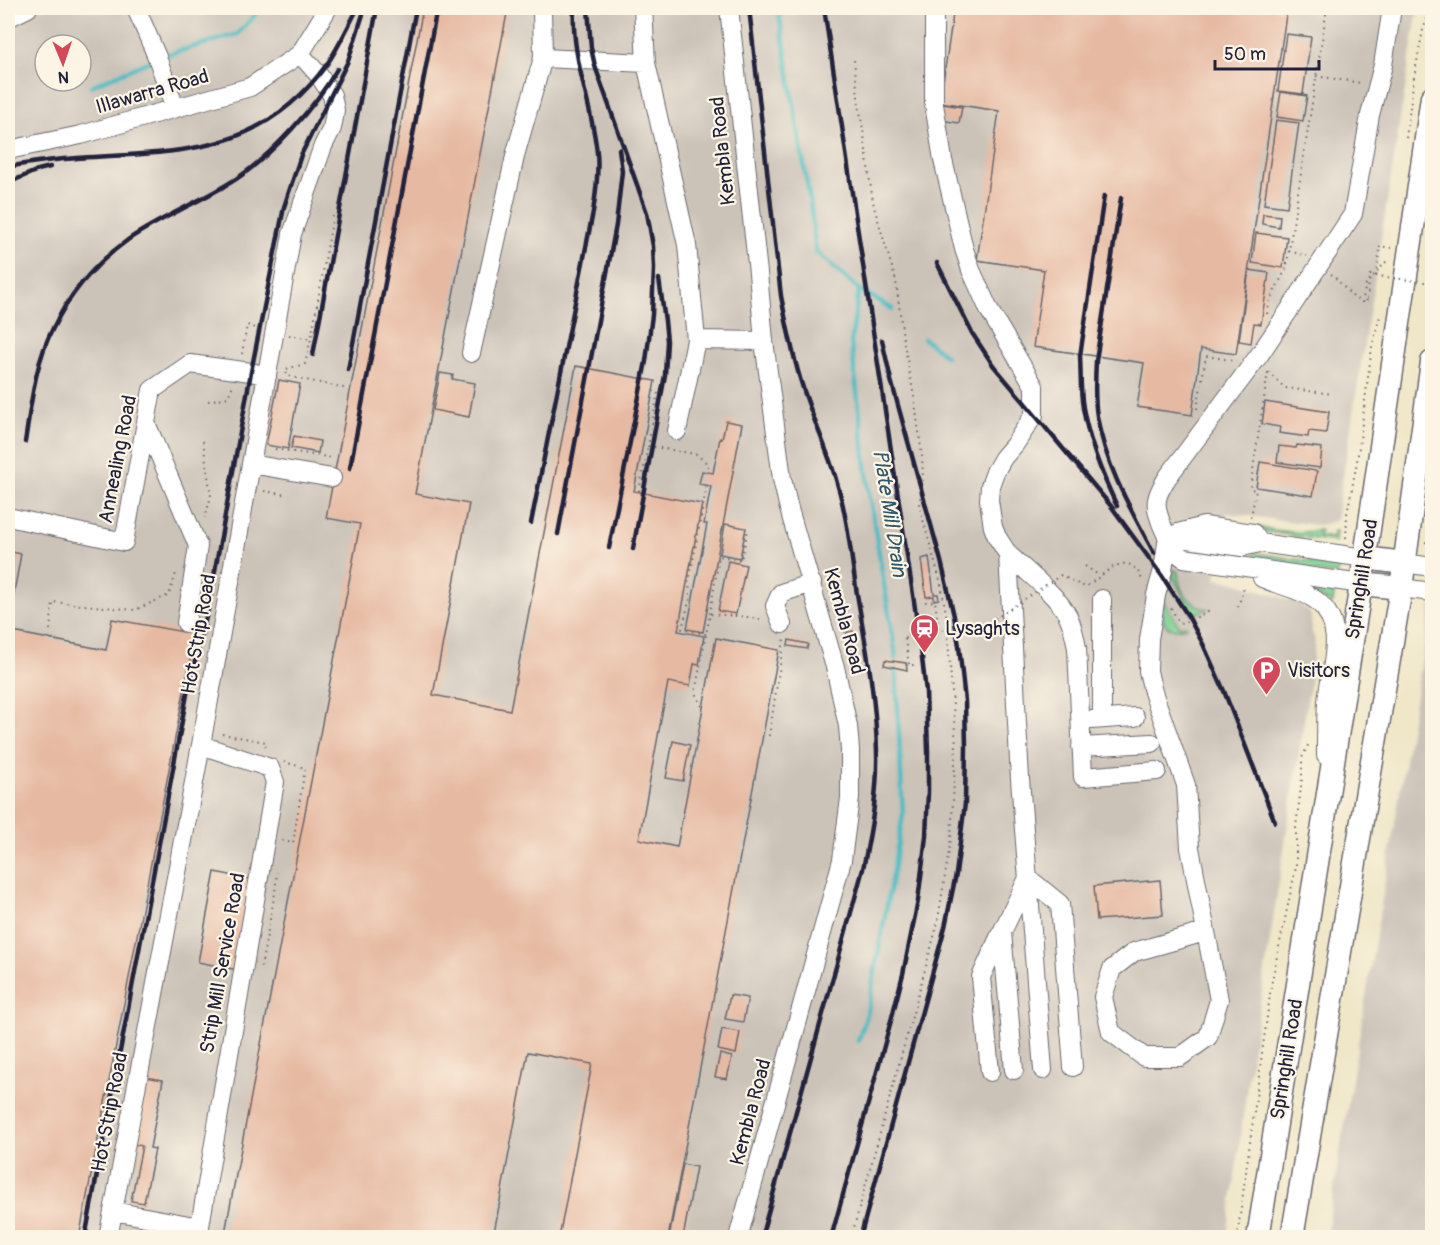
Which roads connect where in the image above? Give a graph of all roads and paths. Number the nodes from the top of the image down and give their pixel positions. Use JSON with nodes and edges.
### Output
{"nodes":[{"id":1,"x":28,"y":8,"type":"edge"},
{"id":2,"x":136,"y":8,"type":"edge"},
{"id":3,"x":328,"y":8,"type":"edge"},
{"id":4,"x":542,"y":8,"type":"edge"},
{"id":5,"x":644,"y":8,"type":"edge"},
{"id":6,"x":729,"y":8,"type":"edge"},
{"id":7,"x":934,"y":8,"type":"edge"},
{"id":8,"x":1327,"y":8,"type":"edge"},
{"id":9,"x":1392,"y":8,"type":"edge"},
{"id":10,"x":1431,"y":8,"type":"edge"},
{"id":11,"x":8,"y":18,"type":"edge"},
{"id":12,"x":300,"y":54,"type":"junction"},
{"id":13,"x":543,"y":58,"type":"junction"},
{"id":14,"x":854,"y":60,"type":"dead end"},
{"id":15,"x":646,"y":63,"type":"junction"},
{"id":16,"x":1316,"y":76,"type":"junction"},
{"id":17,"x":1378,"y":85,"type":"junction"},
{"id":18,"x":1432,"y":98,"type":"edge"},
{"id":19,"x":175,"y":108,"type":"junction"},
{"id":20,"x":1405,"y":146,"type":"dead end"},
{"id":21,"x":8,"y":150,"type":"edge"},
{"id":22,"x":333,"y":216,"type":"dead end"},
{"id":23,"x":1389,"y":261,"type":"junction"},
{"id":24,"x":1376,"y":276,"type":"junction"},
{"id":25,"x":1387,"y":279,"type":"dead end"},
{"id":26,"x":1432,"y":284,"type":"edge"},
{"id":27,"x":1358,"y":302,"type":"dead end"},
{"id":28,"x":1362,"y":303,"type":"junction"},
{"id":29,"x":1381,"y":314,"type":"dead end"},
{"id":30,"x":1265,"y":322,"type":"dead end"},
{"id":31,"x":275,"y":332,"type":"junction"},
{"id":32,"x":311,"y":339,"type":"junction"},
{"id":33,"x":696,"y":340,"type":"junction"},
{"id":34,"x":764,"y":341,"type":"junction"},
{"id":35,"x":471,"y":353,"type":"dead end"},
{"id":36,"x":1432,"y":362,"type":"edge"},
{"id":37,"x":1262,"y":366,"type":"junction"},
{"id":38,"x":239,"y":371,"type":"junction"},
{"id":39,"x":267,"y":376,"type":"junction"},
{"id":40,"x":348,"y":389,"type":"dead end"},
{"id":41,"x":1333,"y":394,"type":"dead end"},
{"id":42,"x":208,"y":401,"type":"dead end"},
{"id":43,"x":1197,"y":412,"type":"dead end"},
{"id":44,"x":146,"y":423,"type":"junction"},
{"id":45,"x":677,"y":431,"type":"dead end"},
{"id":46,"x":203,"y":441,"type":"dead end"},
{"id":47,"x":648,"y":446,"type":"dead end"},
{"id":48,"x":275,"y":449,"type":"dead end"},
{"id":49,"x":334,"y":458,"type":"dead end"},
{"id":50,"x":251,"y":464,"type":"junction"},
{"id":51,"x":332,"y":478,"type":"dead end"},
{"id":52,"x":707,"y":485,"type":"dead end"},
{"id":53,"x":639,"y":491,"type":"dead end"},
{"id":54,"x":8,"y":517,"type":"edge"},
{"id":55,"x":1432,"y":517,"type":"edge"},
{"id":56,"x":1251,"y":519,"type":"dead end"},
{"id":57,"x":204,"y":520,"type":"dead end"},
{"id":58,"x":748,"y":530,"type":"dead end"},
{"id":59,"x":1168,"y":536,"type":"junction"},
{"id":60,"x":1346,"y":539,"type":"dead end"},
{"id":61,"x":1408,"y":540,"type":"junction"},
{"id":62,"x":1251,"y":545,"type":"junction"},
{"id":63,"x":1008,"y":554,"type":"junction"},
{"id":64,"x":1365,"y":558,"type":"junction"},
{"id":65,"x":1404,"y":563,"type":"junction"},
{"id":66,"x":179,"y":564,"type":"dead end"},
{"id":67,"x":1085,"y":566,"type":"dead end"},
{"id":68,"x":1432,"y":567,"type":"edge"},
{"id":69,"x":1242,"y":575,"type":"junction"},
{"id":70,"x":1100,"y":576,"type":"junction"},
{"id":71,"x":1141,"y":576,"type":"dead end"},
{"id":72,"x":812,"y":583,"type":"junction"},
{"id":73,"x":1361,"y":584,"type":"junction"},
{"id":74,"x":1401,"y":588,"type":"junction"},
{"id":75,"x":1432,"y":592,"type":"edge"},
{"id":76,"x":1102,"y":599,"type":"dead end"},
{"id":77,"x":925,"y":602,"type":"dead end"},
{"id":78,"x":1238,"y":607,"type":"dead end"},
{"id":79,"x":1171,"y":608,"type":"dead end"},
{"id":80,"x":1210,"y":611,"type":"dead end"},
{"id":81,"x":710,"y":614,"type":"junction"},
{"id":82,"x":186,"y":623,"type":"dead end"},
{"id":83,"x":845,"y":625,"type":"dead end"},
{"id":84,"x":50,"y":630,"type":"dead end"},
{"id":85,"x":939,"y":631,"type":"junction"},
{"id":86,"x":706,"y":634,"type":"junction"},
{"id":87,"x":847,"y":634,"type":"dead end"},
{"id":88,"x":785,"y":636,"type":"junction"},
{"id":89,"x":918,"y":665,"type":"dead end"},
{"id":90,"x":702,"y":706,"type":"dead end"},
{"id":91,"x":1135,"y":717,"type":"dead end"},
{"id":92,"x":1101,"y":719,"type":"junction"},
{"id":93,"x":1080,"y":721,"type":"junction"},
{"id":94,"x":1310,"y":734,"type":"dead end"},
{"id":95,"x":769,"y":736,"type":"dead end"},
{"id":96,"x":1152,"y":743,"type":"dead end"},
{"id":97,"x":201,"y":745,"type":"junction"},
{"id":98,"x":1082,"y":747,"type":"junction"},
{"id":99,"x":1157,"y":771,"type":"dead end"},
{"id":100,"x":1325,"y":812,"type":"junction"},
{"id":101,"x":1028,"y":878,"type":"junction"},
{"id":102,"x":1002,"y":932,"type":"junction"},
{"id":103,"x":1205,"y":932,"type":"junction"},
{"id":104,"x":1073,"y":1066,"type":"dead end"},
{"id":105,"x":1014,"y":1070,"type":"dead end"},
{"id":106,"x":1043,"y":1070,"type":"dead end"},
{"id":107,"x":990,"y":1072,"type":"dead end"},
{"id":108,"x":113,"y":1211,"type":"junction"},
{"id":109,"x":199,"y":1232,"type":"edge"},
{"id":110,"x":108,"y":1238,"type":"edge"},
{"id":111,"x":738,"y":1238,"type":"edge"},
{"id":112,"x":851,"y":1238,"type":"edge"},
{"id":113,"x":1237,"y":1238,"type":"edge"},
{"id":114,"x":1258,"y":1238,"type":"edge"},
{"id":115,"x":1292,"y":1238,"type":"edge"}],
"edges":[{"from":1,"to":11,"type":"street"},
{"from":2,"to":19,"type":"street"},
{"from":3,"to":12,"type":"street"},
{"from":4,"to":13,"type":"street"},
{"from":5,"to":15,"type":"street"},
{"from":6,"to":34,"type":"street","name":"Kembla Road"},
{"from":7,"to":63,"type":"street"},
{"from":8,"to":16,"type":"path"},
{"from":9,"to":17,"type":"street"},
{"from":10,"to":20,"type":"path"},
{"from":12,"to":19,"type":"street","name":"Illawarra Road"},
{"from":12,"to":31,"type":"street","name":"Hot Strip Road"},
{"from":13,"to":15,"type":"street"},
{"from":13,"to":35,"type":"street"},
{"from":14,"to":112,"type":"path"},
{"from":15,"to":33,"type":"street"},
{"from":16,"to":17,"type":"path"},
{"from":16,"to":30,"type":"path"},
{"from":17,"to":37,"type":"street"},
{"from":18,"to":64,"type":"main road","name":"Springhill Road"},
{"from":19,"to":21,"type":"street","name":"Illawarra Road"},
{"from":22,"to":32,"type":"path"},
{"from":23,"to":24,"type":"path","bridge":true},
{"from":23,"to":25,"type":"path"},
{"from":23,"to":28,"type":"path"},
{"from":24,"to":26,"type":"path","bridge":true},
{"from":24,"to":28,"type":"path","bridge":true},
{"from":27,"to":28,"type":"path"},
{"from":29,"to":60,"type":"path"},
{"from":31,"to":32,"type":"path"},
{"from":31,"to":38,"type":"path"},
{"from":31,"to":39,"type":"street","name":"Hot Strip Road"},
{"from":32,"to":40,"type":"path"},
{"from":33,"to":34,"type":"street"},
{"from":33,"to":45,"type":"street"},
{"from":34,"to":72,"type":"street","name":"Kembla Road"},
{"from":36,"to":61,"type":"main road","name":"Springhill Road"},
{"from":37,"to":41,"type":"path"},
{"from":37,"to":43,"type":"path"},
{"from":37,"to":56,"type":"path"},
{"from":37,"to":59,"type":"street"},
{"from":38,"to":39,"type":"street","name":"Annealing Road"},
{"from":38,"to":42,"type":"path"},
{"from":38,"to":44,"type":"street","name":"Annealing Road"},
{"from":39,"to":50,"type":"street","name":"Hot Strip Road"},
{"from":44,"to":54,"type":"street","name":"Annealing Road"},
{"from":44,"to":82,"type":"street"},
{"from":46,"to":57,"type":"path"},
{"from":47,"to":53,"type":"path"},
{"from":48,"to":49,"type":"path"},
{"from":50,"to":51,"type":"street"},
{"from":50,"to":97,"type":"street","name":"Hot Strip Road"},
{"from":52,"to":86,"type":"path"},
{"from":55,"to":61,"type":"path"},
{"from":58,"to":81,"type":"path"},
{"from":59,"to":62,"type":"street"},
{"from":59,"to":69,"type":"street"},
{"from":59,"to":103,"type":"street"},
{"from":61,"to":65,"type":"main road","name":"Springhill Road"},
{"from":62,"to":64,"type":"street"},
{"from":62,"to":69,"type":"street"},
{"from":63,"to":93,"type":"street"},
{"from":63,"to":101,"type":"street"},
{"from":64,"to":65,"type":"main road"},
{"from":64,"to":73,"type":"main road","name":"Springhill Road"},
{"from":65,"to":68,"type":"street"},
{"from":65,"to":74,"type":"main road","name":"Springhill Road"},
{"from":66,"to":84,"type":"path"},
{"from":67,"to":70,"type":"path"},
{"from":69,"to":73,"type":"street"},
{"from":69,"to":78,"type":"path"},
{"from":69,"to":100,"type":"street"},
{"from":70,"to":71,"type":"path"},
{"from":70,"to":85,"type":"path","bridge":true},
{"from":72,"to":88,"type":"street"},
{"from":72,"to":111,"type":"street","name":"Kembla Road"},
{"from":73,"to":74,"type":"main road"},
{"from":73,"to":100,"type":"main road","name":"Springhill Road"},
{"from":74,"to":75,"type":"street"},
{"from":74,"to":115,"type":"main road","name":"Springhill Road"},
{"from":76,"to":92,"type":"street"},
{"from":77,"to":85,"type":"path"},
{"from":79,"to":80,"type":"path"},
{"from":81,"to":86,"type":"path"},
{"from":81,"to":88,"type":"path"},
{"from":83,"to":87,"type":"path"},
{"from":85,"to":89,"type":"path","bridge":true},
{"from":86,"to":90,"type":"path"},
{"from":88,"to":95,"type":"path"},
{"from":91,"to":92,"type":"street"},
{"from":92,"to":93,"type":"street"},
{"from":93,"to":98,"type":"street"},
{"from":94,"to":113,"type":"path"},
{"from":96,"to":98,"type":"street"},
{"from":97,"to":108,"type":"street","name":"Hot Strip Road"},
{"from":97,"to":109,"type":"street","name":"Strip Mill Service Road"},
{"from":98,"to":99,"type":"street"},
{"from":100,"to":114,"type":"main road","name":"Springhill Road"},
{"from":101,"to":102,"type":"street"},
{"from":101,"to":104,"type":"street"},
{"from":101,"to":106,"type":"street"},
{"from":102,"to":105,"type":"street"},
{"from":102,"to":107,"type":"street"},
{"from":103,"to":103,"type":"street"},
{"from":108,"to":109,"type":"street"},
{"from":108,"to":110,"type":"street","name":"Hot Strip Road"}]}
